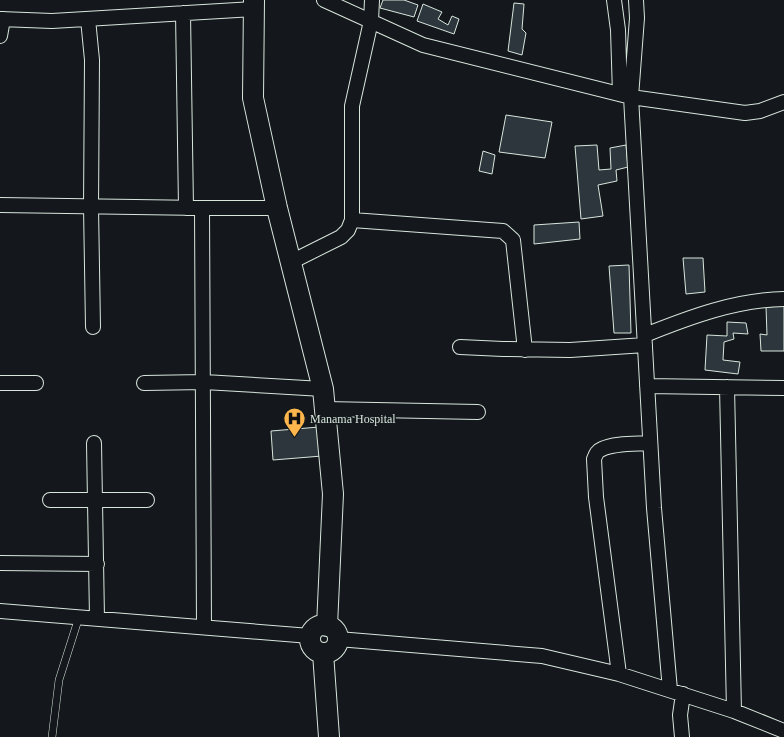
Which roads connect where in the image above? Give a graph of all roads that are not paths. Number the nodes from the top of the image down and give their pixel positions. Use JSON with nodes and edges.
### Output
{"nodes":[{"id":1,"x":324,"y":0,"type":"edge"},
{"id":2,"x":372,"y":0,"type":"edge"},
{"id":3,"x":614,"y":0,"type":"edge"},
{"id":4,"x":638,"y":0,"type":"edge"},
{"id":5,"x":254,"y":4,"type":"edge"},
{"id":6,"x":183,"y":13,"type":"junction"},
{"id":7,"x":1,"y":19,"type":"edge"},
{"id":8,"x":88,"y":19,"type":"junction"},
{"id":9,"x":371,"y":22,"type":"junction"},
{"id":10,"x":0,"y":36,"type":"edge"},
{"id":11,"x":626,"y":96,"type":"junction"},
{"id":12,"x":784,"y":102,"type":"edge"},
{"id":13,"x":0,"y":205,"type":"edge"},
{"id":14,"x":91,"y":207,"type":"junction"},
{"id":15,"x":186,"y":208,"type":"junction"},
{"id":16,"x":202,"y":208,"type":"junction"},
{"id":17,"x":277,"y":208,"type":"junction"},
{"id":18,"x":352,"y":220,"type":"junction"},
{"id":19,"x":291,"y":262,"type":"junction"},
{"id":20,"x":784,"y":299,"type":"edge"},
{"id":21,"x":93,"y":327,"type":"dead end"},
{"id":22,"x":645,"y":340,"type":"junction"},
{"id":23,"x":460,"y":347,"type":"dead end"},
{"id":24,"x":525,"y":350,"type":"junction"},
{"id":25,"x":204,"y":382,"type":"junction"},
{"id":26,"x":0,"y":383,"type":"edge"},
{"id":27,"x":36,"y":383,"type":"dead end"},
{"id":28,"x":144,"y":383,"type":"dead end"},
{"id":29,"x":647,"y":386,"type":"junction"},
{"id":30,"x":727,"y":387,"type":"junction"},
{"id":31,"x":784,"y":388,"type":"edge"},
{"id":32,"x":323,"y":389,"type":"junction"},
{"id":33,"x":325,"y":409,"type":"junction"},
{"id":34,"x":478,"y":412,"type":"dead end"},
{"id":35,"x":94,"y":443,"type":"dead end"},
{"id":36,"x":650,"y":443,"type":"junction"},
{"id":37,"x":50,"y":500,"type":"dead end"},
{"id":38,"x":96,"y":500,"type":"junction"},
{"id":39,"x":146,"y":500,"type":"dead end"},
{"id":40,"x":0,"y":563,"type":"edge"},
{"id":41,"x":96,"y":564,"type":"junction"},
{"id":42,"x":0,"y":611,"type":"edge"},
{"id":43,"x":79,"y":617,"type":"junction"},
{"id":44,"x":97,"y":618,"type":"junction"},
{"id":45,"x":204,"y":627,"type":"junction"},
{"id":46,"x":325,"y":634,"type":"junction"},
{"id":47,"x":619,"y":674,"type":"junction"},
{"id":48,"x":676,"y":692,"type":"junction"},
{"id":49,"x":734,"y":711,"type":"junction"},
{"id":50,"x":784,"y":731,"type":"edge"},
{"id":51,"x":52,"y":737,"type":"edge"},
{"id":52,"x":329,"y":737,"type":"edge"},
{"id":53,"x":682,"y":737,"type":"edge"}],
"edges":[{"from":1,"to":9,"type":"street"},
{"from":2,"to":9,"type":"street"},
{"from":3,"to":11,"type":"street"},
{"from":4,"to":11,"type":"street"},
{"from":5,"to":6,"type":"street"},
{"from":5,"to":17,"type":"street"},
{"from":6,"to":8,"type":"street"},
{"from":6,"to":15,"type":"street"},
{"from":7,"to":8,"type":"street"},
{"from":7,"to":10,"type":"street"},
{"from":8,"to":14,"type":"street"},
{"from":9,"to":11,"type":"street"},
{"from":9,"to":18,"type":"street"},
{"from":11,"to":12,"type":"street"},
{"from":11,"to":22,"type":"street"},
{"from":13,"to":14,"type":"street"},
{"from":14,"to":15,"type":"street"},
{"from":14,"to":21,"type":"street"},
{"from":15,"to":16,"type":"street"},
{"from":16,"to":17,"type":"street"},
{"from":16,"to":25,"type":"street"},
{"from":17,"to":19,"type":"street"},
{"from":18,"to":19,"type":"street"},
{"from":18,"to":24,"type":"street"},
{"from":19,"to":32,"type":"street"},
{"from":20,"to":22,"type":"street"},
{"from":22,"to":24,"type":"street"},
{"from":22,"to":29,"type":"street"},
{"from":23,"to":24,"type":"street"},
{"from":25,"to":28,"type":"street"},
{"from":25,"to":32,"type":"street"},
{"from":25,"to":45,"type":"street"},
{"from":26,"to":27,"type":"street"},
{"from":29,"to":30,"type":"street"},
{"from":29,"to":36,"type":"street"},
{"from":30,"to":31,"type":"street"},
{"from":30,"to":49,"type":"street"},
{"from":32,"to":33,"type":"street"},
{"from":33,"to":34,"type":"street"},
{"from":33,"to":46,"type":"street"},
{"from":35,"to":38,"type":"street"},
{"from":36,"to":47,"type":"street"},
{"from":36,"to":48,"type":"street"},
{"from":37,"to":38,"type":"street"},
{"from":38,"to":39,"type":"street"},
{"from":38,"to":41,"type":"street"},
{"from":40,"to":41,"type":"street"},
{"from":41,"to":44,"type":"street"},
{"from":42,"to":43,"type":"street"},
{"from":43,"to":44,"type":"street"},
{"from":43,"to":51,"type":"lane"},
{"from":44,"to":45,"type":"street"},
{"from":45,"to":46,"type":"street"},
{"from":46,"to":47,"type":"street"},
{"from":46,"to":52,"type":"street"},
{"from":47,"to":48,"type":"street"},
{"from":48,"to":49,"type":"street"},
{"from":48,"to":53,"type":"street"},
{"from":49,"to":50,"type":"street"}]}
